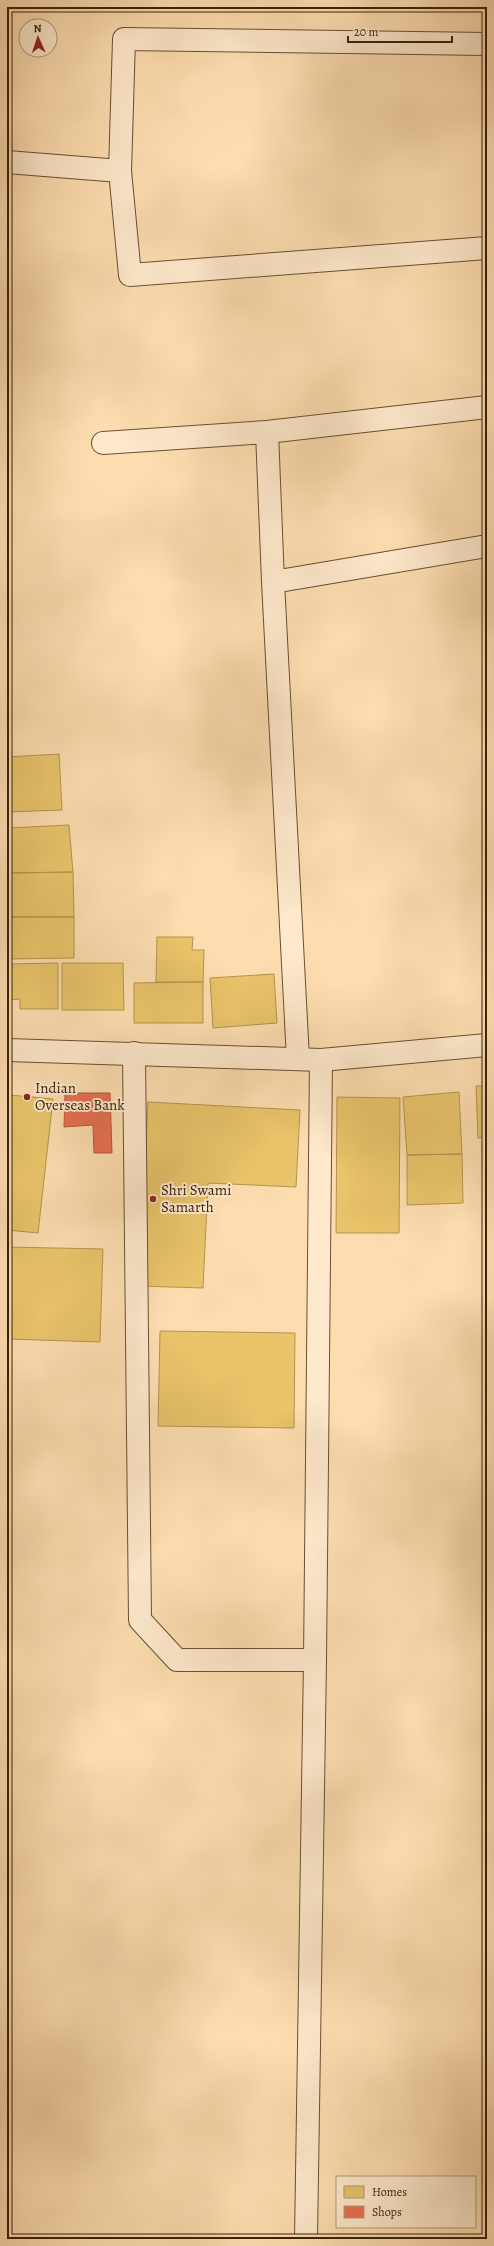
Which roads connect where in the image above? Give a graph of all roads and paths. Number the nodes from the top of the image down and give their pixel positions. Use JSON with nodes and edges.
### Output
{"nodes":[{"id":1,"x":487,"y":44,"type":"edge"},
{"id":2,"x":7,"y":162,"type":"edge"},
{"id":3,"x":120,"y":171,"type":"junction"},
{"id":4,"x":487,"y":248,"type":"edge"},
{"id":5,"x":487,"y":407,"type":"edge"},
{"id":6,"x":267,"y":432,"type":"junction"},
{"id":7,"x":103,"y":443,"type":"dead end"},
{"id":8,"x":487,"y":546,"type":"edge"},
{"id":9,"x":273,"y":582,"type":"junction"},
{"id":10,"x":487,"y":1045,"type":"edge"},
{"id":11,"x":7,"y":1050,"type":"edge"},
{"id":12,"x":134,"y":1053,"type":"junction"},
{"id":13,"x":298,"y":1059,"type":"junction"},
{"id":14,"x":321,"y":1060,"type":"junction"},
{"id":15,"x":315,"y":1660,"type":"junction"},
{"id":16,"x":306,"y":2239,"type":"edge"}],
"edges":[{"from":1,"to":3,"type":"street"},
{"from":2,"to":3,"type":"street"},
{"from":3,"to":4,"type":"street"},
{"from":5,"to":6,"type":"street"},
{"from":6,"to":7,"type":"street"},
{"from":6,"to":9,"type":"street"},
{"from":8,"to":9,"type":"street"},
{"from":9,"to":13,"type":"street"},
{"from":10,"to":14,"type":"street"},
{"from":11,"to":12,"type":"street"},
{"from":12,"to":13,"type":"street"},
{"from":12,"to":15,"type":"street"},
{"from":13,"to":14,"type":"street"},
{"from":14,"to":15,"type":"street"},
{"from":15,"to":16,"type":"street"}]}
